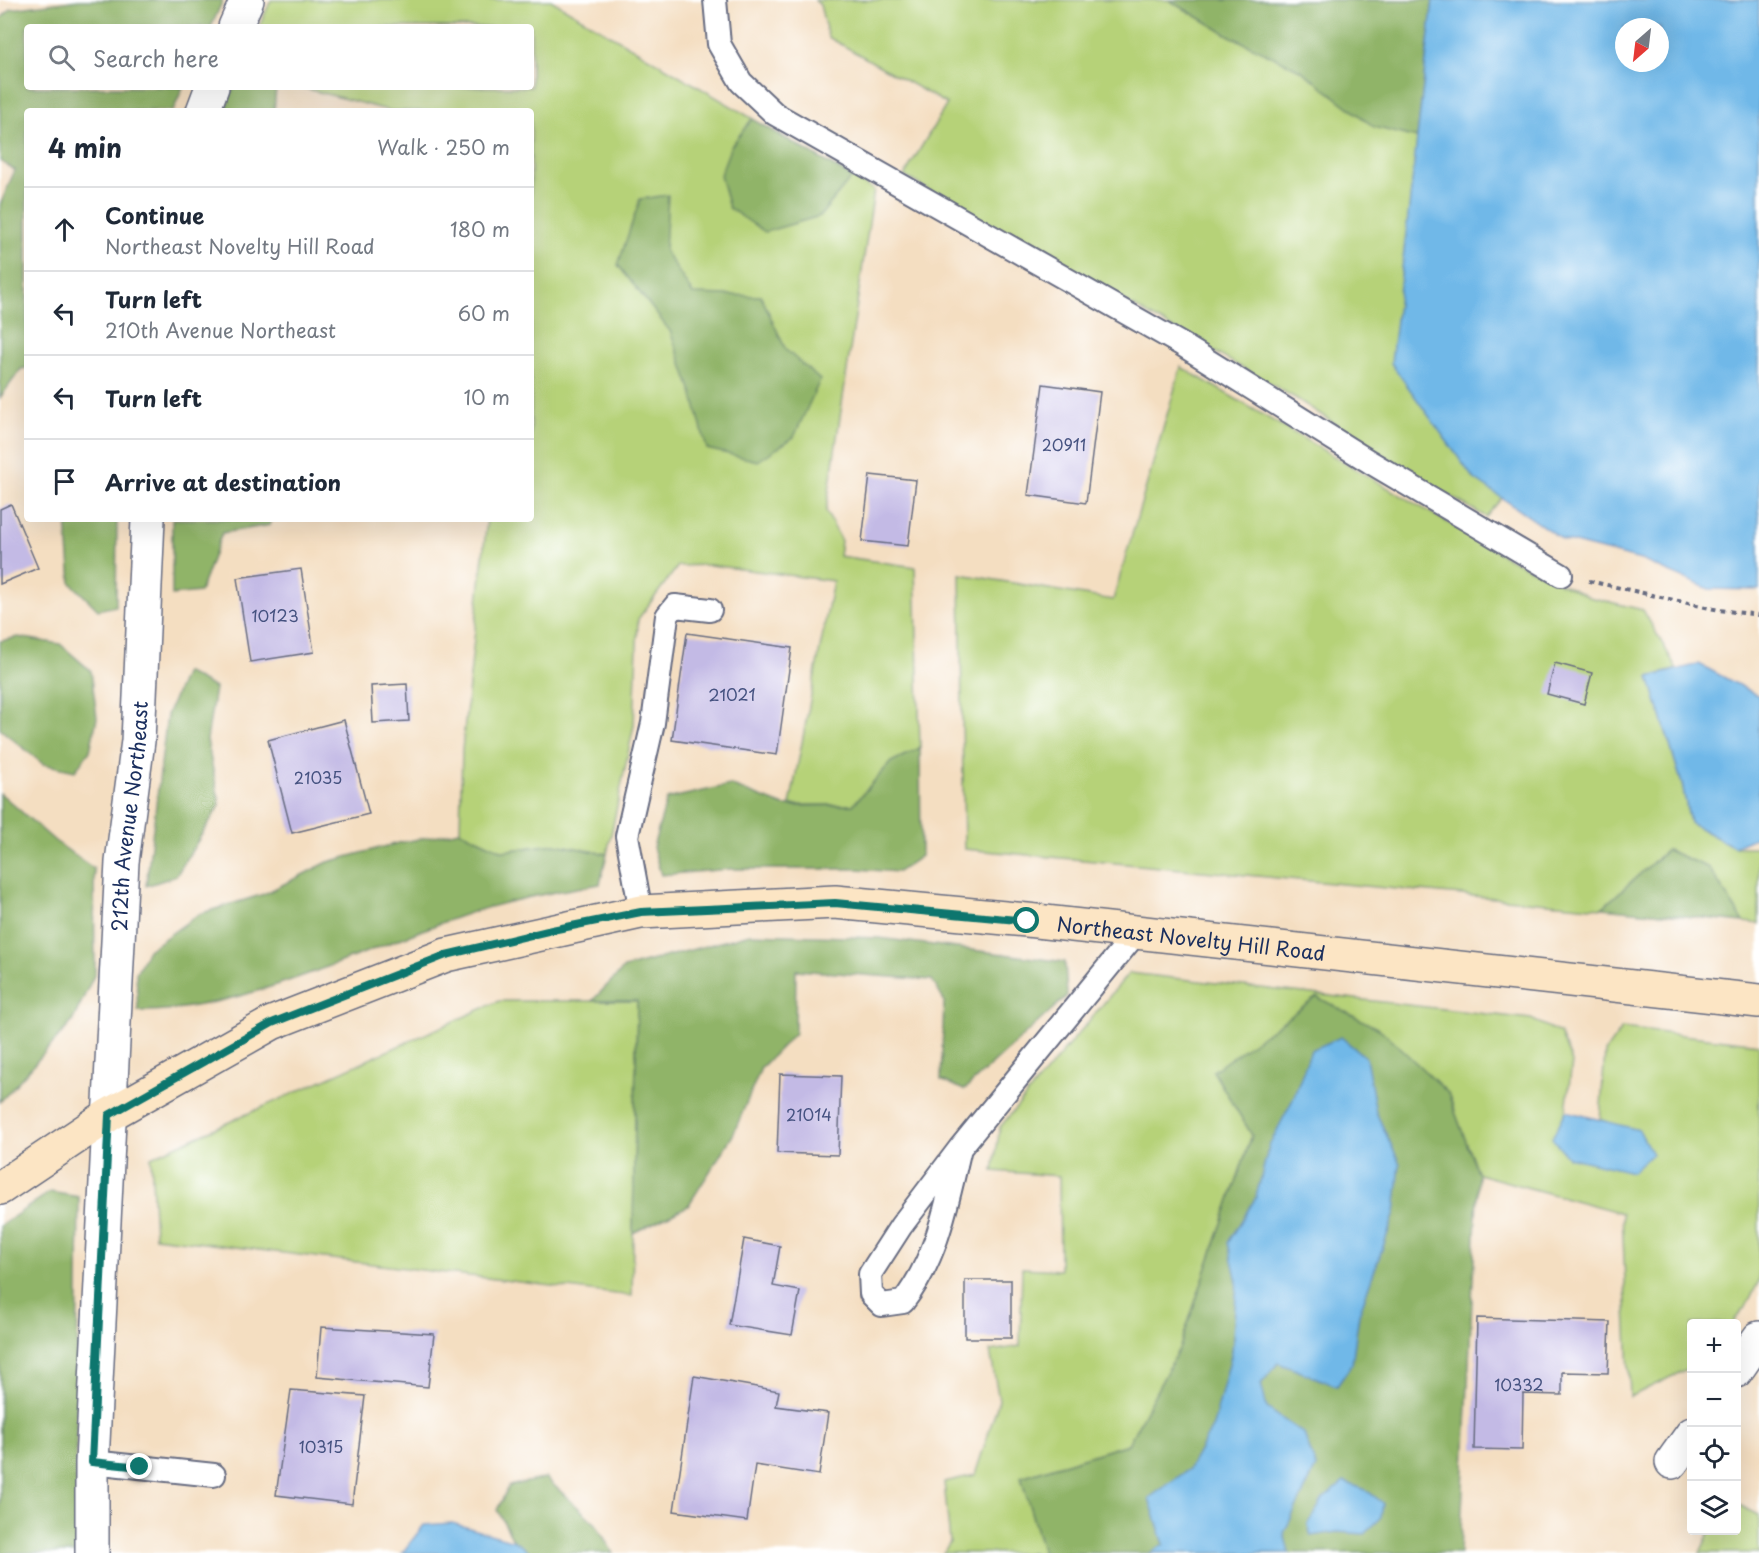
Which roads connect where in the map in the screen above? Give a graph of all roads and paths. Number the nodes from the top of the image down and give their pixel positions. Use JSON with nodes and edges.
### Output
{"nodes":[{"id":1,"x":247,"y":0,"type":"edge"},
{"id":2,"x":715,"y":0,"type":"edge"},
{"id":3,"x":236,"y":24,"type":"edge"},
{"id":4,"x":211,"y":90,"type":"edge"},
{"id":5,"x":204,"y":108,"type":"edge"},
{"id":6,"x":148,"y":522,"type":"edge"},
{"id":7,"x":1561,"y":575,"type":"joint"},
{"id":8,"x":711,"y":610,"type":"dead end"},
{"id":9,"x":1759,"y":615,"type":"edge"},
{"id":10,"x":641,"y":912,"type":"junction"},
{"id":11,"x":1137,"y":933,"type":"junction"},
{"id":12,"x":1759,"y":1001,"type":"edge"},
{"id":13,"x":109,"y":1115,"type":"junction"},
{"id":14,"x":960,"y":1148,"type":"junction"},
{"id":15,"x":0,"y":1188,"type":"edge"},
{"id":16,"x":1759,"y":1338,"type":"edge"},
{"id":17,"x":1741,"y":1365,"type":"edge"},
{"id":18,"x":1687,"y":1441,"type":"edge"},
{"id":19,"x":92,"y":1462,"type":"junction"},
{"id":20,"x":1672,"y":1462,"type":"dead end"},
{"id":21,"x":213,"y":1475,"type":"dead end"},
{"id":22,"x":92,"y":1553,"type":"edge"}],
"edges":[{"from":1,"to":3,"type":"street"},
{"from":2,"to":7,"type":"lane"},
{"from":4,"to":5,"type":"street"},
{"from":6,"to":13,"type":"street","name":"212th Avenue Northeast"},
{"from":7,"to":9,"type":"path"},
{"from":8,"to":10,"type":"lane"},
{"from":10,"to":11,"type":"main road","name":"Northeast Novelty Hill Road"},
{"from":10,"to":13,"type":"main road","name":"Northeast Novelty Hill Road"},
{"from":11,"to":12,"type":"main road","name":"Northeast Novelty Hill Road"},
{"from":11,"to":14,"type":"lane"},
{"from":13,"to":15,"type":"main road","name":"Northeast Novelty Hill Road"},
{"from":13,"to":19,"type":"street","name":"212th Avenue Northeast"},
{"from":14,"to":14,"type":"lane"},
{"from":16,"to":17,"type":"street"},
{"from":18,"to":20,"type":"street"},
{"from":19,"to":21,"type":"lane"},
{"from":19,"to":22,"type":"street","name":"212th Avenue Northeast"}]}
